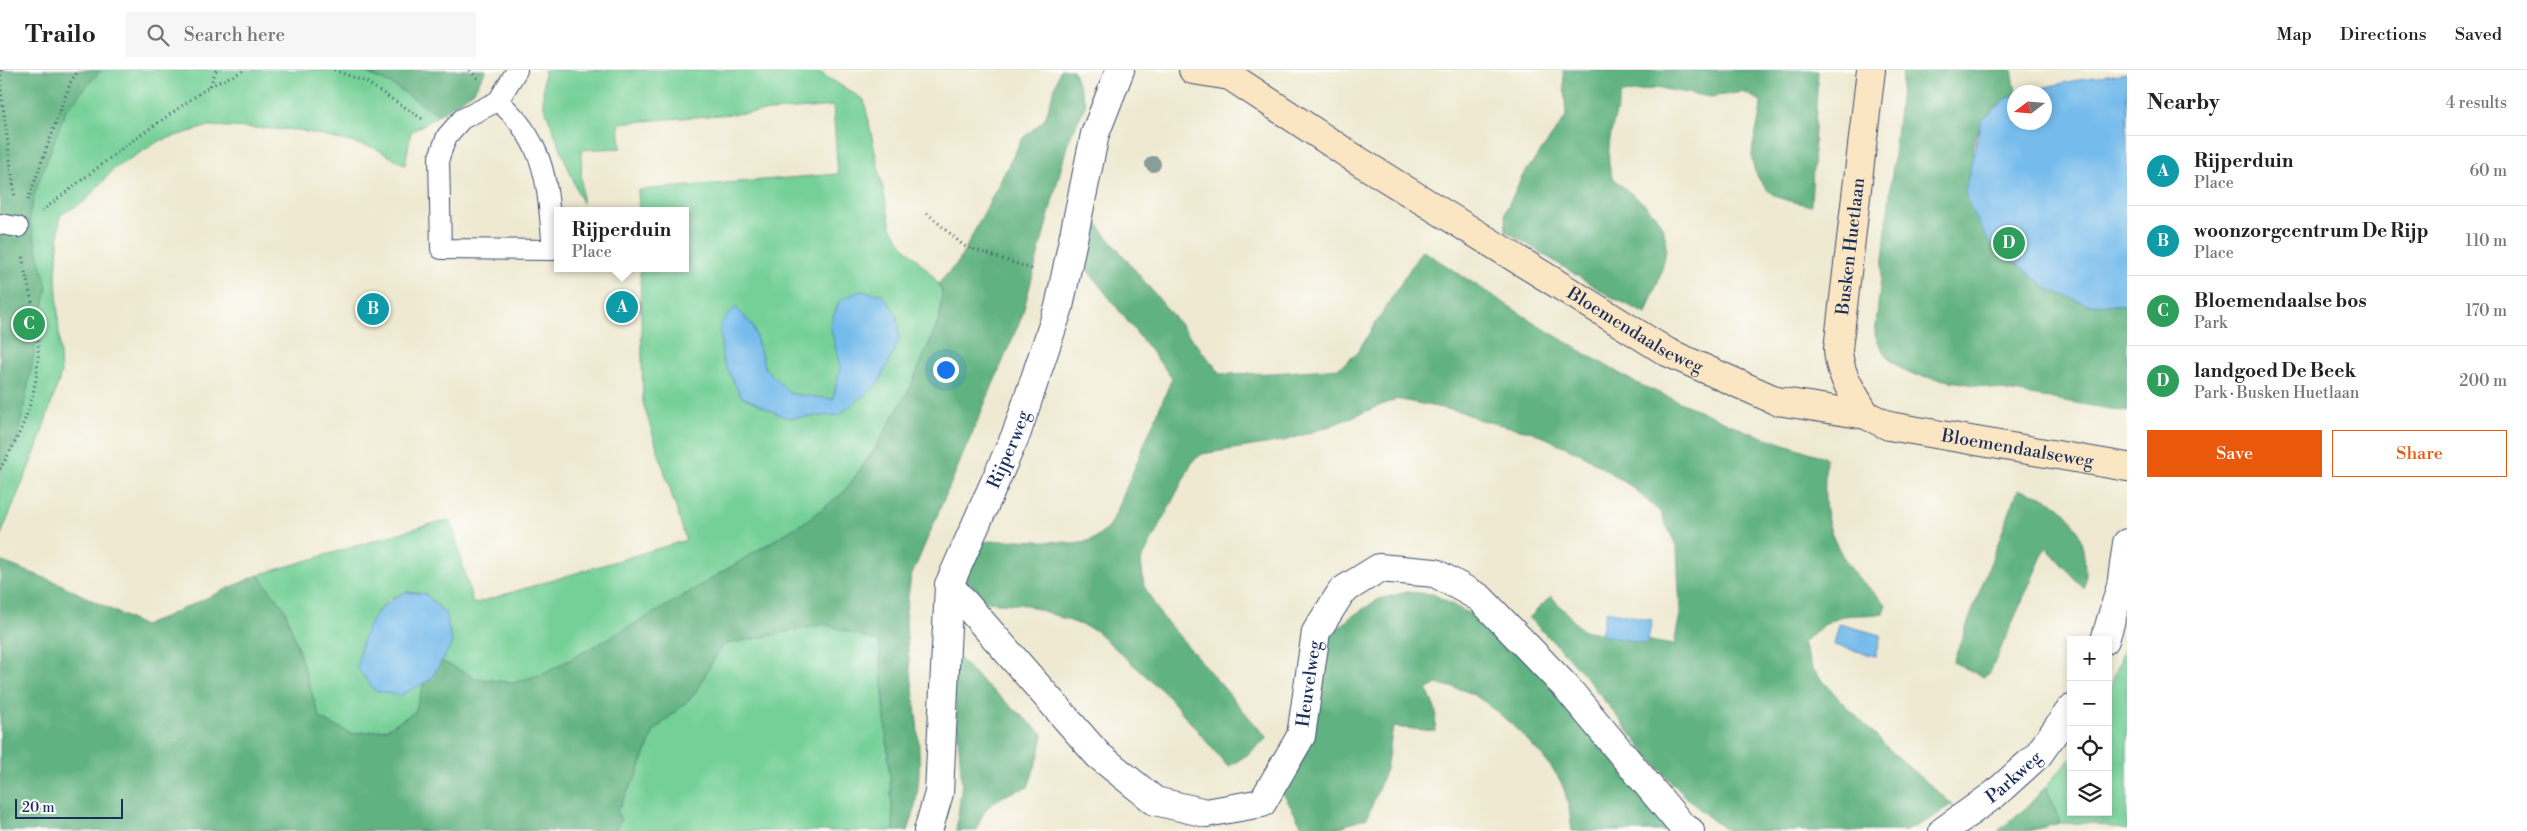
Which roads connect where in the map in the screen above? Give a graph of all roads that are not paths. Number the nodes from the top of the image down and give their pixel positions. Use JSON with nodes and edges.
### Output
{"nodes":[{"id":1,"x":517,"y":70,"type":"edge"},
{"id":2,"x":1120,"y":70,"type":"edge"},
{"id":3,"x":1193,"y":70,"type":"edge"},
{"id":4,"x":1871,"y":70,"type":"edge"},
{"id":5,"x":498,"y":101,"type":"junction"},
{"id":6,"x":1866,"y":415,"type":"junction"},
{"id":7,"x":2127,"y":467,"type":"edge"},
{"id":8,"x":2127,"y":543,"type":"edge"},
{"id":9,"x":949,"y":585,"type":"junction"},
{"id":10,"x":2106,"y":636,"type":"edge"},
{"id":11,"x":2067,"y":714,"type":"edge"},
{"id":12,"x":928,"y":831,"type":"edge"},
{"id":13,"x":1690,"y":831,"type":"edge"},
{"id":14,"x":1943,"y":831,"type":"edge"}],
"edges":[{"from":1,"to":5,"type":"lane"},
{"from":2,"to":9,"type":"street","name":"Rijperweg"},
{"from":3,"to":6,"type":"street","name":"Bloemendaalseweg"},
{"from":4,"to":6,"type":"street","name":"Busken Huetlaan"},
{"from":5,"to":5,"type":"lane"},
{"from":6,"to":7,"type":"street","name":"Bloemendaalseweg"},
{"from":8,"to":10,"type":"street"},
{"from":9,"to":12,"type":"street","name":"Rijperweg"},
{"from":9,"to":13,"type":"street","name":"Heuvelweg"},
{"from":11,"to":14,"type":"street","name":"Parkweg"}]}
